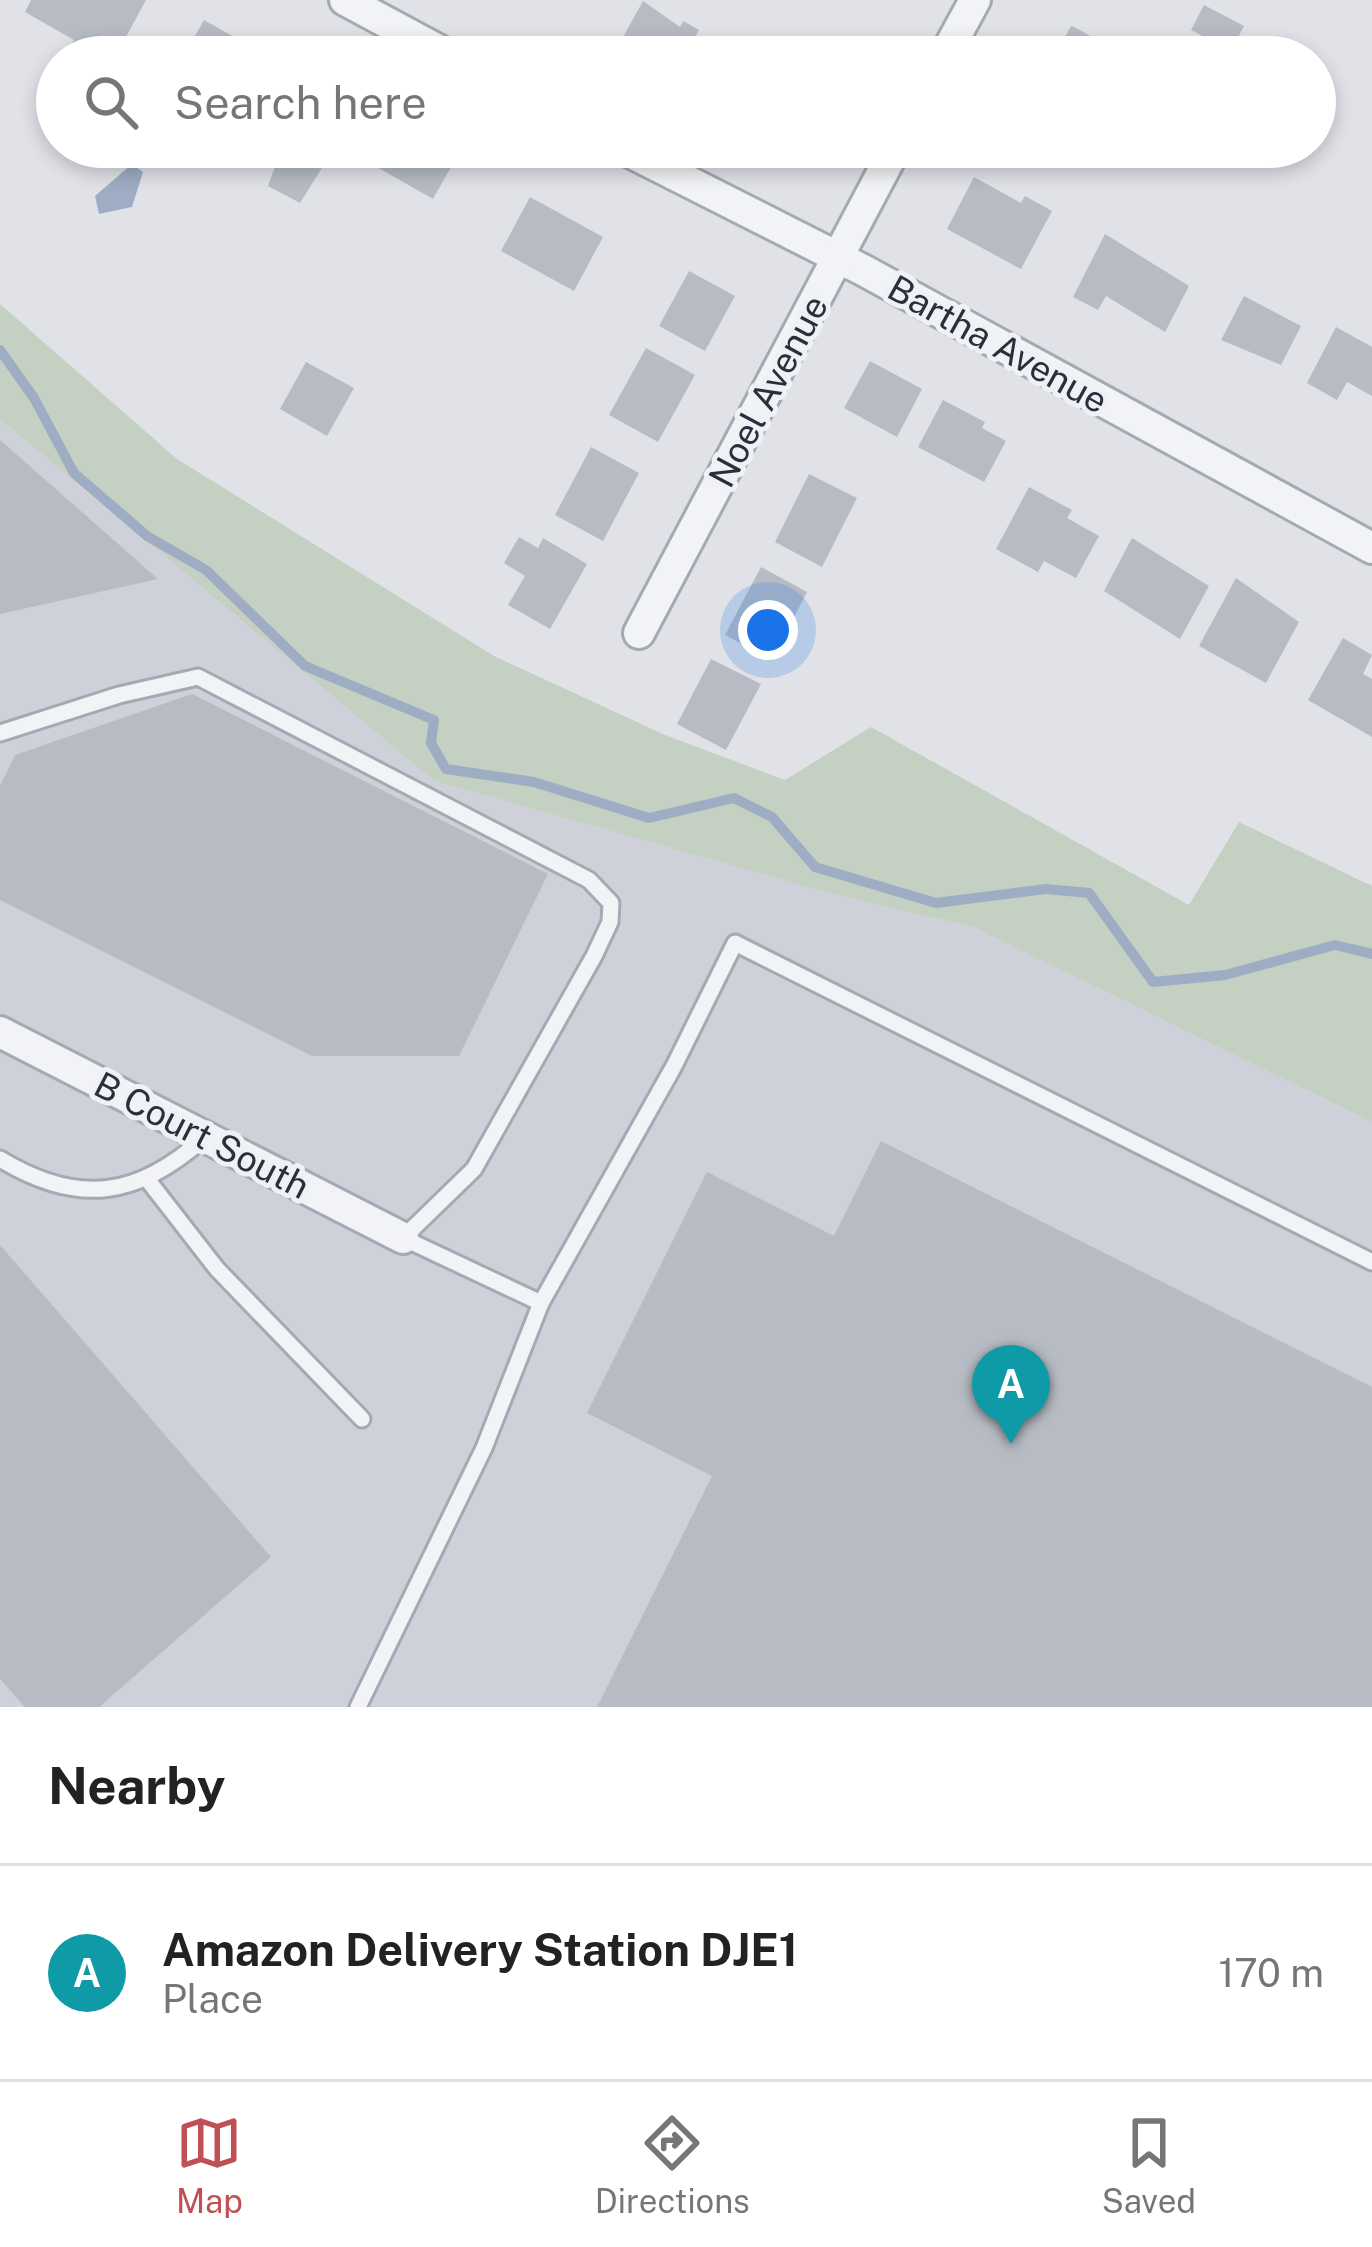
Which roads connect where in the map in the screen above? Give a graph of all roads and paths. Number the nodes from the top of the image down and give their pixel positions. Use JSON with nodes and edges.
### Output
{"nodes":[{"id":1,"x":345,"y":0,"type":"edge"},
{"id":2,"x":975,"y":0,"type":"edge"},
{"id":3,"x":412,"y":36,"type":"edge"},
{"id":4,"x":955,"y":36,"type":"edge"},
{"id":5,"x":662,"y":168,"type":"edge"},
{"id":6,"x":885,"y":168,"type":"edge"},
{"id":7,"x":838,"y":257,"type":"junction"},
{"id":8,"x":1372,"y":548,"type":"edge"},
{"id":9,"x":639,"y":633,"type":"dead end"},
{"id":10,"x":0,"y":733,"type":"edge"},
{"id":11,"x":0,"y":1032,"type":"edge"},
{"id":12,"x":206,"y":1137,"type":"junction"},
{"id":13,"x":0,"y":1159,"type":"edge"},
{"id":14,"x":147,"y":1179,"type":"junction"},
{"id":15,"x":404,"y":1238,"type":"junction"},
{"id":16,"x":1372,"y":1262,"type":"edge"},
{"id":17,"x":541,"y":1303,"type":"junction"},
{"id":18,"x":362,"y":1419,"type":"dead end"},
{"id":19,"x":358,"y":1707,"type":"edge"}],
"edges":[{"from":1,"to":3,"type":"street"},
{"from":2,"to":4,"type":"street"},
{"from":5,"to":7,"type":"street","name":"Bartha Avenue"},
{"from":6,"to":7,"type":"street","name":"Noel Avenue"},
{"from":7,"to":8,"type":"street","name":"Bartha Avenue"},
{"from":7,"to":9,"type":"street","name":"Noel Avenue"},
{"from":10,"to":15,"type":"lane"},
{"from":11,"to":12,"type":"street","name":"B Court South"},
{"from":12,"to":14,"type":"lane"},
{"from":12,"to":15,"type":"street","name":"B Court South"},
{"from":13,"to":14,"type":"lane"},
{"from":14,"to":18,"type":"lane"},
{"from":15,"to":17,"type":"lane"},
{"from":16,"to":17,"type":"lane"},
{"from":17,"to":19,"type":"lane"}]}
